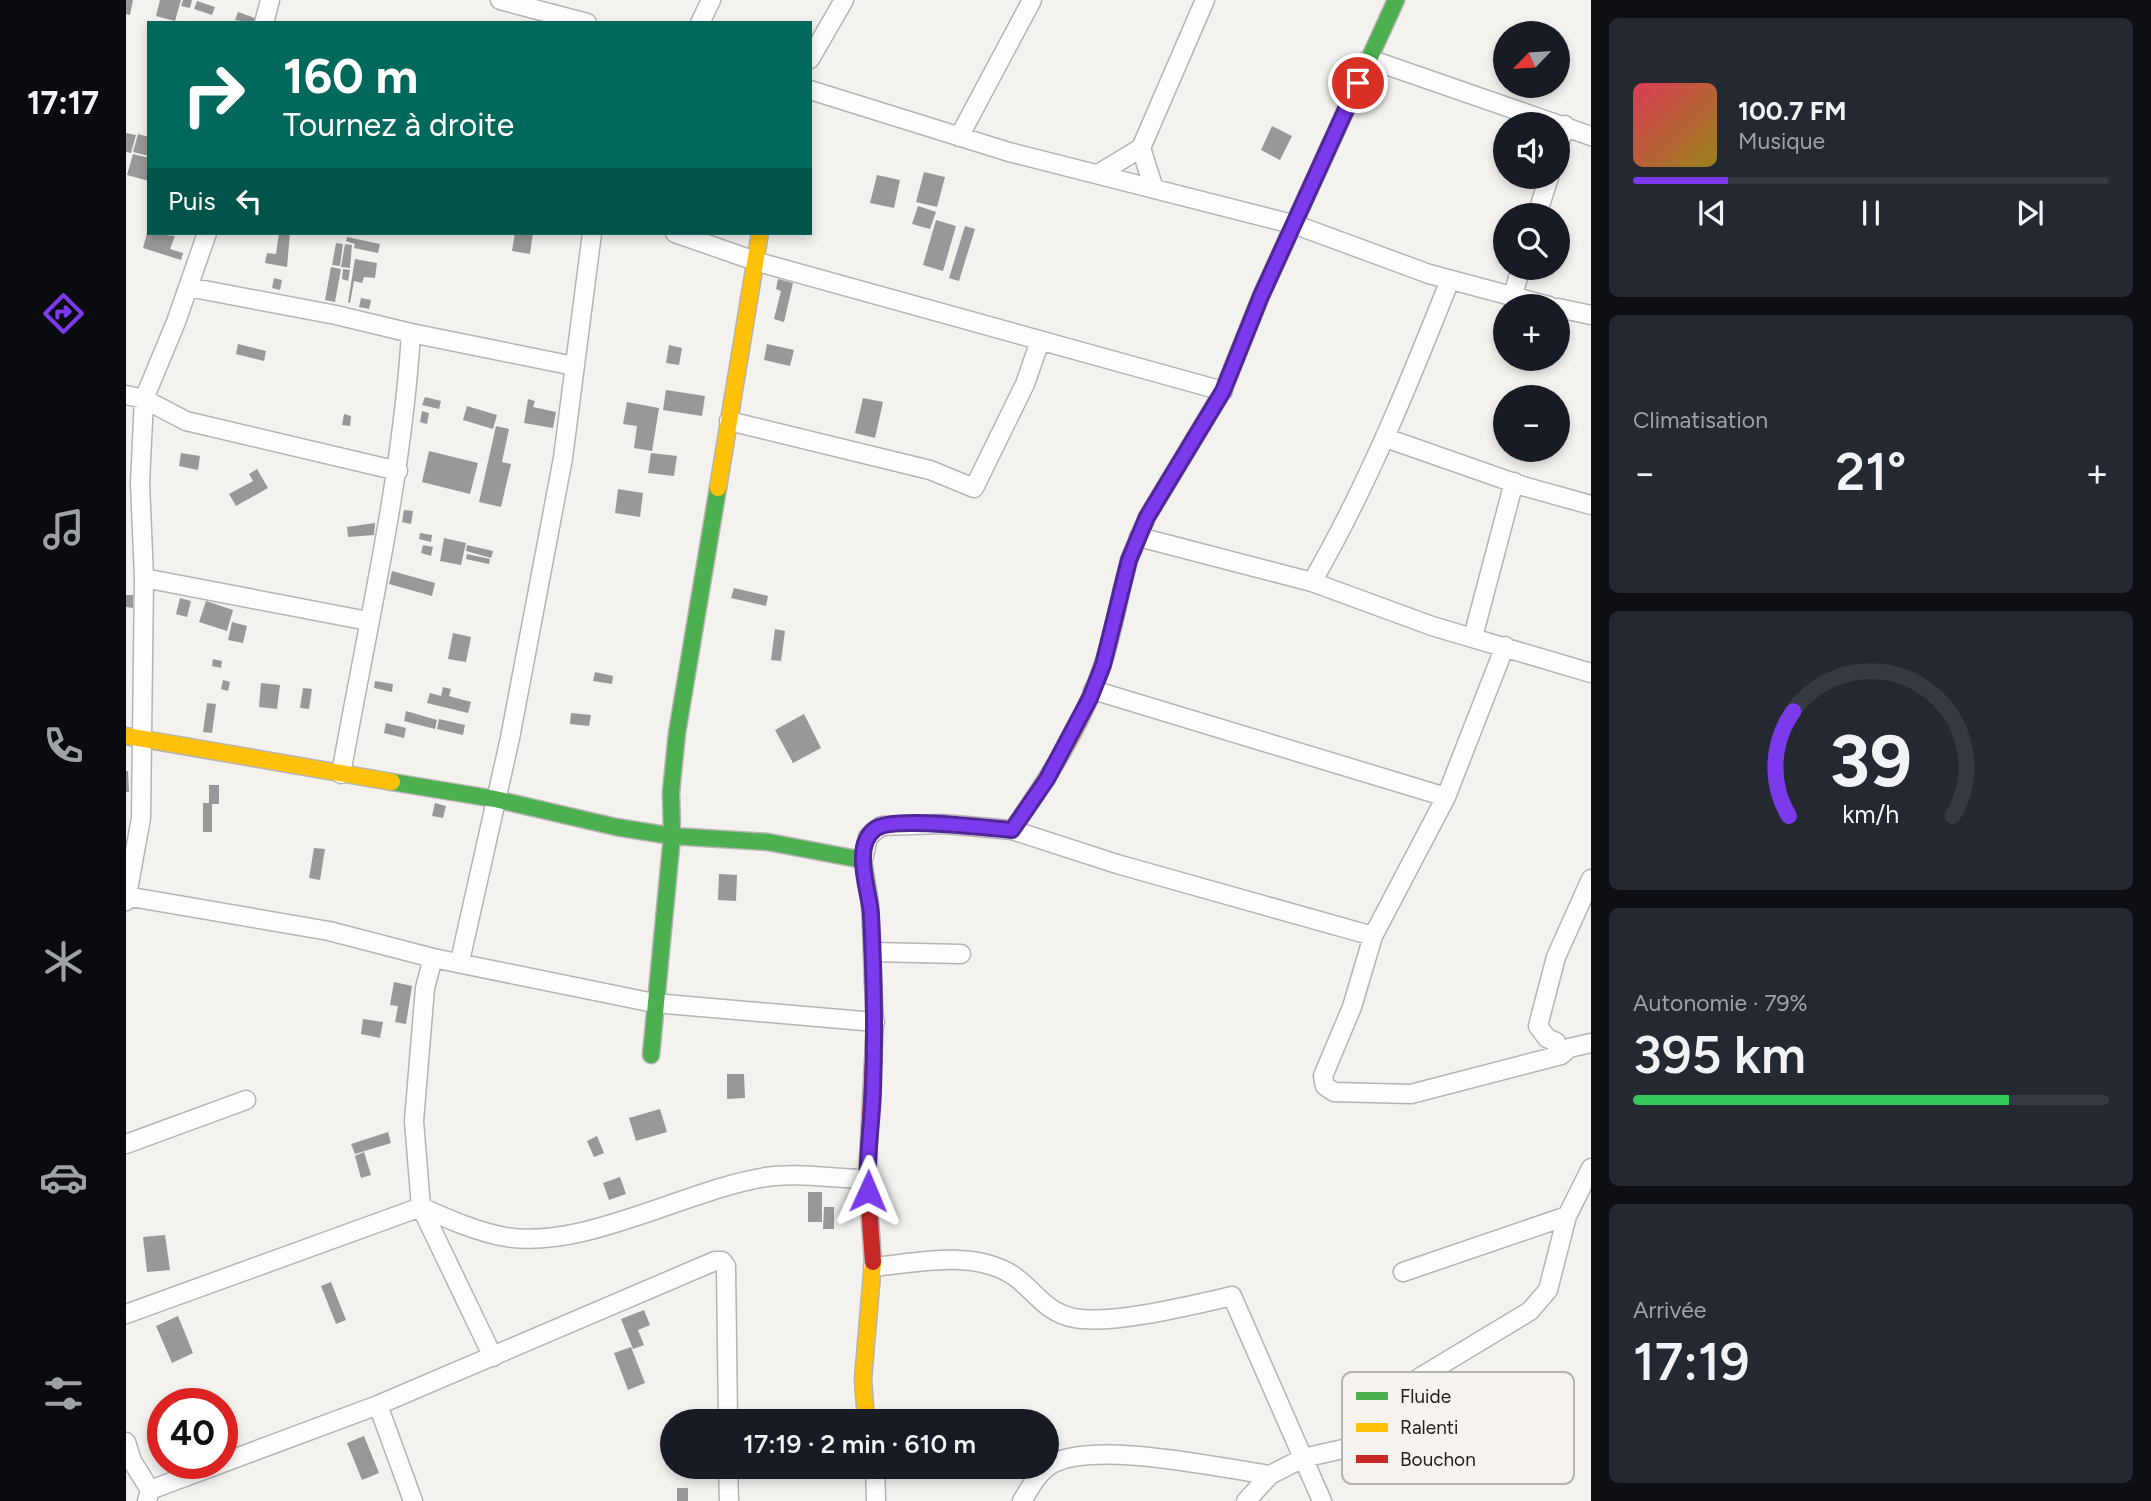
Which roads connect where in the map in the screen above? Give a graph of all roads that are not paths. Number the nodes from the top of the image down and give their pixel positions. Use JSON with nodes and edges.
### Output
{"nodes":[{"id":1,"x":270,"y":0,"type":"edge"},
{"id":2,"x":500,"y":0,"type":"edge"},
{"id":3,"x":710,"y":0,"type":"edge"},
{"id":4,"x":844,"y":0,"type":"edge"},
{"id":5,"x":1031,"y":0,"type":"edge"},
{"id":6,"x":1205,"y":0,"type":"edge"},
{"id":7,"x":1395,"y":0,"type":"edge"},
{"id":8,"x":532,"y":3,"type":"edge"},
{"id":9,"x":265,"y":21,"type":"edge"},
{"id":10,"x":582,"y":21,"type":"edge"},
{"id":11,"x":702,"y":21,"type":"edge"},
{"id":12,"x":812,"y":56,"type":"edge"},
{"id":13,"x":1369,"y":59,"type":"junction"},
{"id":14,"x":812,"y":91,"type":"edge"},
{"id":15,"x":1526,"y":112,"type":"edge"},
{"id":16,"x":1570,"y":127,"type":"edge"},
{"id":17,"x":1591,"y":136,"type":"edge"},
{"id":18,"x":958,"y":137,"type":"junction"},
{"id":19,"x":1141,"y":148,"type":"junction"},
{"id":20,"x":1098,"y":174,"type":"junction"},
{"id":21,"x":1154,"y":189,"type":"junction"},
{"id":22,"x":1296,"y":225,"type":"junction"},
{"id":23,"x":206,"y":235,"type":"edge"},
{"id":24,"x":593,"y":235,"type":"edge"},
{"id":25,"x":681,"y":235,"type":"edge"},
{"id":26,"x":760,"y":235,"type":"edge"},
{"id":27,"x":758,"y":262,"type":"junction"},
{"id":28,"x":1450,"y":280,"type":"junction"},
{"id":29,"x":188,"y":287,"type":"junction"},
{"id":30,"x":1498,"y":294,"type":"edge"},
{"id":31,"x":1570,"y":311,"type":"edge"},
{"id":32,"x":1591,"y":315,"type":"edge"},
{"id":33,"x":411,"y":333,"type":"junction"},
{"id":34,"x":1040,"y":341,"type":"junction"},
{"id":35,"x":574,"y":366,"type":"junction"},
{"id":36,"x":1223,"y":391,"type":"junction"},
{"id":37,"x":126,"y":395,"type":"edge"},
{"id":38,"x":144,"y":399,"type":"junction"},
{"id":39,"x":729,"y":421,"type":"junction"},
{"id":40,"x":1386,"y":438,"type":"junction"},
{"id":41,"x":398,"y":471,"type":"junction"},
{"id":42,"x":1514,"y":482,"type":"junction"},
{"id":43,"x":1591,"y":505,"type":"edge"},
{"id":44,"x":1139,"y":537,"type":"junction"},
{"id":45,"x":144,"y":578,"type":"junction"},
{"id":46,"x":1312,"y":582,"type":"junction"},
{"id":47,"x":368,"y":621,"type":"junction"},
{"id":48,"x":1473,"y":637,"type":"junction"},
{"id":49,"x":1505,"y":646,"type":"junction"},
{"id":50,"x":1591,"y":673,"type":"edge"},
{"id":51,"x":1093,"y":690,"type":"junction"},
{"id":52,"x":135,"y":738,"type":"edge"},
{"id":53,"x":341,"y":774,"type":"junction"},
{"id":54,"x":1446,"y":797,"type":"junction"},
{"id":55,"x":495,"y":799,"type":"junction"},
{"id":56,"x":1012,"y":830,"type":"junction"},
{"id":57,"x":672,"y":835,"type":"junction"},
{"id":58,"x":863,"y":860,"type":"junction"},
{"id":59,"x":1591,"y":879,"type":"edge"},
{"id":60,"x":127,"y":898,"type":"edge"},
{"id":61,"x":1373,"y":936,"type":"junction"},
{"id":62,"x":873,"y":952,"type":"junction"},
{"id":63,"x":961,"y":954,"type":"dead end"},
{"id":64,"x":433,"y":958,"type":"junction"},
{"id":65,"x":460,"y":961,"type":"junction"},
{"id":66,"x":654,"y":1003,"type":"junction"},
{"id":67,"x":874,"y":1022,"type":"junction"},
{"id":68,"x":1591,"y":1043,"type":"edge"},
{"id":69,"x":651,"y":1055,"type":"dead end"},
{"id":70,"x":1561,"y":1055,"type":"junction"},
{"id":71,"x":246,"y":1100,"type":"dead end"},
{"id":72,"x":126,"y":1144,"type":"edge"},
{"id":73,"x":1591,"y":1168,"type":"edge"},
{"id":74,"x":867,"y":1179,"type":"junction"},
{"id":75,"x":421,"y":1207,"type":"junction"},
{"id":76,"x":1567,"y":1216,"type":"junction"},
{"id":77,"x":873,"y":1267,"type":"junction"},
{"id":78,"x":1403,"y":1272,"type":"dead end"},
{"id":79,"x":126,"y":1314,"type":"edge"},
{"id":80,"x":493,"y":1357,"type":"junction"},
{"id":81,"x":1429,"y":1372,"type":"edge"},
{"id":82,"x":378,"y":1405,"type":"junction"},
{"id":83,"x":728,"y":1409,"type":"edge"},
{"id":84,"x":865,"y":1409,"type":"edge"},
{"id":85,"x":126,"y":1442,"type":"edge"},
{"id":86,"x":1342,"y":1449,"type":"edge"},
{"id":87,"x":1303,"y":1458,"type":"junction"},
{"id":88,"x":1270,"y":1475,"type":"junction"},
{"id":89,"x":728,"y":1479,"type":"edge"},
{"id":90,"x":875,"y":1479,"type":"edge"},
{"id":91,"x":149,"y":1495,"type":"edge"},
{"id":92,"x":414,"y":1501,"type":"edge"},
{"id":93,"x":729,"y":1501,"type":"edge"},
{"id":94,"x":876,"y":1501,"type":"edge"},
{"id":95,"x":1021,"y":1501,"type":"edge"},
{"id":96,"x":1246,"y":1501,"type":"edge"},
{"id":97,"x":1322,"y":1501,"type":"edge"}],
"edges":[{"from":1,"to":9,"type":"street"},
{"from":2,"to":8,"type":"street"},
{"from":3,"to":11,"type":"street"},
{"from":4,"to":12,"type":"street"},
{"from":5,"to":18,"type":"street"},
{"from":6,"to":19,"type":"street"},
{"from":7,"to":13,"type":"street"},
{"from":8,"to":10,"type":"street"},
{"from":13,"to":15,"type":"street"},
{"from":13,"to":22,"type":"street"},
{"from":14,"to":18,"type":"street"},
{"from":16,"to":17,"type":"street"},
{"from":18,"to":20,"type":"street"},
{"from":19,"to":20,"type":"street"},
{"from":19,"to":21,"type":"street"},
{"from":20,"to":21,"type":"street"},
{"from":21,"to":22,"type":"street"},
{"from":22,"to":28,"type":"street"},
{"from":22,"to":36,"type":"street"},
{"from":23,"to":29,"type":"street"},
{"from":24,"to":35,"type":"street"},
{"from":25,"to":27,"type":"street"},
{"from":26,"to":27,"type":"street"},
{"from":27,"to":34,"type":"street"},
{"from":27,"to":39,"type":"street"},
{"from":28,"to":30,"type":"street"},
{"from":28,"to":40,"type":"street"},
{"from":29,"to":33,"type":"street"},
{"from":29,"to":38,"type":"street"},
{"from":31,"to":32,"type":"street"},
{"from":33,"to":35,"type":"street"},
{"from":33,"to":41,"type":"street"},
{"from":34,"to":36,"type":"street"},
{"from":34,"to":39,"type":"street"},
{"from":35,"to":55,"type":"street"},
{"from":36,"to":44,"type":"street"},
{"from":37,"to":38,"type":"street"},
{"from":38,"to":41,"type":"street"},
{"from":38,"to":45,"type":"street"},
{"from":39,"to":57,"type":"street"},
{"from":40,"to":42,"type":"street"},
{"from":40,"to":46,"type":"street"},
{"from":41,"to":47,"type":"street"},
{"from":42,"to":43,"type":"street"},
{"from":42,"to":48,"type":"street"},
{"from":44,"to":46,"type":"street"},
{"from":44,"to":51,"type":"street"},
{"from":45,"to":47,"type":"street"},
{"from":45,"to":52,"type":"street"},
{"from":46,"to":48,"type":"street"},
{"from":47,"to":53,"type":"street"},
{"from":48,"to":49,"type":"street"},
{"from":49,"to":50,"type":"street"},
{"from":49,"to":54,"type":"street"},
{"from":51,"to":54,"type":"street"},
{"from":51,"to":56,"type":"street"},
{"from":52,"to":53,"type":"street"},
{"from":52,"to":60,"type":"street"},
{"from":53,"to":55,"type":"street"},
{"from":54,"to":61,"type":"street"},
{"from":55,"to":57,"type":"street"},
{"from":55,"to":65,"type":"street"},
{"from":56,"to":58,"type":"street"},
{"from":56,"to":61,"type":"street"},
{"from":57,"to":58,"type":"street"},
{"from":57,"to":66,"type":"street"},
{"from":58,"to":62,"type":"street"},
{"from":59,"to":70,"type":"street"},
{"from":60,"to":64,"type":"street"},
{"from":61,"to":70,"type":"street"},
{"from":62,"to":63,"type":"street"},
{"from":62,"to":67,"type":"street"},
{"from":64,"to":65,"type":"street"},
{"from":64,"to":75,"type":"street"},
{"from":65,"to":66,"type":"street"},
{"from":66,"to":67,"type":"street"},
{"from":66,"to":69,"type":"street"},
{"from":67,"to":74,"type":"street"},
{"from":68,"to":70,"type":"street"},
{"from":71,"to":72,"type":"street"},
{"from":73,"to":76,"type":"street"},
{"from":74,"to":75,"type":"street"},
{"from":74,"to":77,"type":"street"},
{"from":75,"to":79,"type":"street"},
{"from":75,"to":80,"type":"street"},
{"from":76,"to":78,"type":"street"},
{"from":76,"to":81,"type":"street"},
{"from":77,"to":84,"type":"street"},
{"from":77,"to":87,"type":"street"},
{"from":80,"to":82,"type":"street"},
{"from":80,"to":83,"type":"street"},
{"from":82,"to":91,"type":"street"},
{"from":82,"to":92,"type":"street"},
{"from":85,"to":91,"type":"street"},
{"from":86,"to":87,"type":"street"},
{"from":87,"to":88,"type":"street"},
{"from":87,"to":97,"type":"street"},
{"from":88,"to":95,"type":"street"},
{"from":88,"to":96,"type":"street"},
{"from":89,"to":93,"type":"street"},
{"from":90,"to":94,"type":"street"}]}
